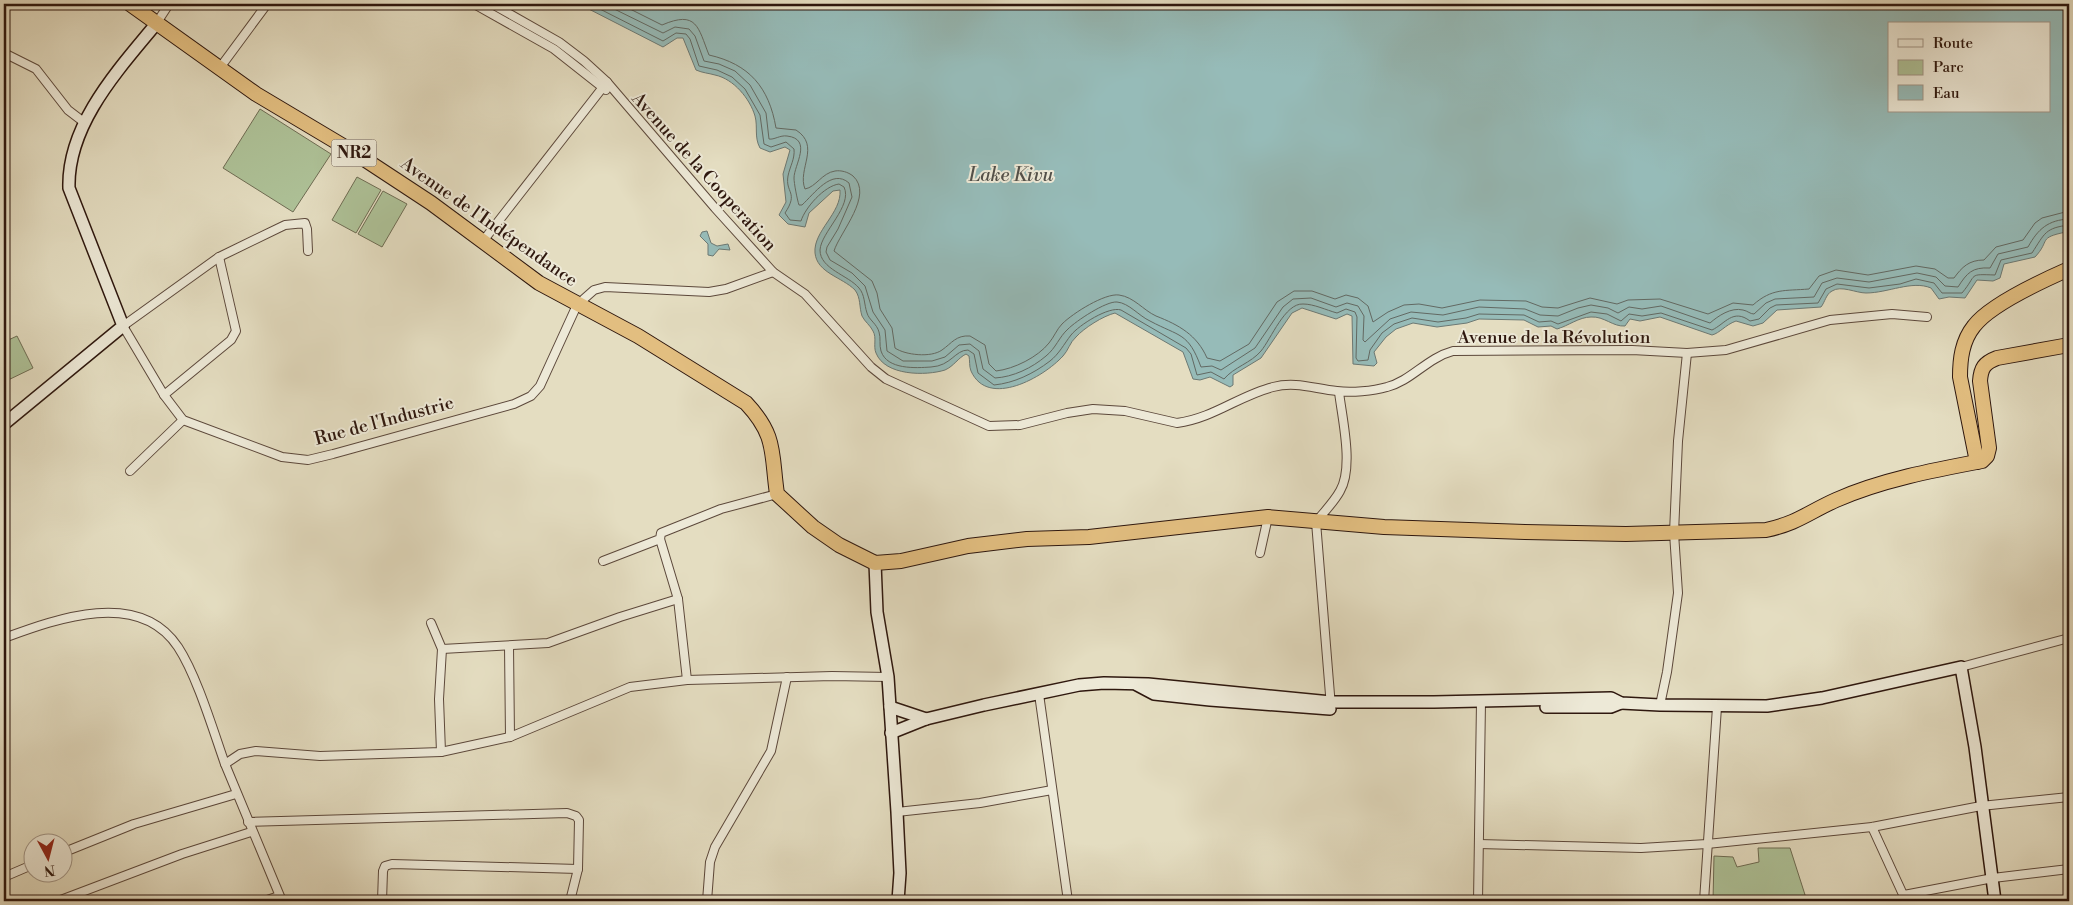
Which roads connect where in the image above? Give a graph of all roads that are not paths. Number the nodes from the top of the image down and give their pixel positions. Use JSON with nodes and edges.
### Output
{"nodes":[{"id":1,"x":130,"y":4,"type":"edge"},
{"id":2,"x":168,"y":4,"type":"edge"},
{"id":3,"x":267,"y":4,"type":"edge"},
{"id":4,"x":474,"y":4,"type":"edge"},
{"id":5,"x":495,"y":6,"type":"edge"},
{"id":6,"x":493,"y":15,"type":"junction"},
{"id":7,"x":156,"y":24,"type":"junction"},
{"id":8,"x":556,"y":46,"type":"junction"},
{"id":9,"x":4,"y":53,"type":"edge"},
{"id":10,"x":219,"y":69,"type":"junction"},
{"id":11,"x":604,"y":85,"type":"junction"},
{"id":12,"x":85,"y":123,"type":"junction"},
{"id":13,"x":483,"y":241,"type":"junction"},
{"id":14,"x":308,"y":251,"type":"dead end"},
{"id":15,"x":219,"y":257,"type":"junction"},
{"id":16,"x":2069,"y":269,"type":"edge"},
{"id":17,"x":773,"y":272,"type":"junction"},
{"id":18,"x":577,"y":305,"type":"junction"},
{"id":19,"x":1927,"y":317,"type":"dead end"},
{"id":20,"x":123,"y":326,"type":"junction"},
{"id":21,"x":2069,"y":345,"type":"edge"},
{"id":22,"x":1687,"y":352,"type":"junction"},
{"id":23,"x":1339,"y":392,"type":"junction"},
{"id":24,"x":164,"y":395,"type":"junction"},
{"id":25,"x":183,"y":420,"type":"junction"},
{"id":26,"x":4,"y":424,"type":"edge"},
{"id":27,"x":1976,"y":462,"type":"junction"},
{"id":28,"x":130,"y":471,"type":"dead end"},
{"id":29,"x":777,"y":494,"type":"junction"},
{"id":30,"x":1268,"y":517,"type":"junction"},
{"id":31,"x":1316,"y":522,"type":"junction"},
{"id":32,"x":1674,"y":533,"type":"junction"},
{"id":33,"x":660,"y":539,"type":"junction"},
{"id":34,"x":1260,"y":553,"type":"dead end"},
{"id":35,"x":604,"y":561,"type":"dead end"},
{"id":36,"x":876,"y":563,"type":"junction"},
{"id":37,"x":678,"y":599,"type":"junction"},
{"id":38,"x":431,"y":623,"type":"dead end"},
{"id":39,"x":4,"y":638,"type":"edge"},
{"id":40,"x":2069,"y":638,"type":"edge"},
{"id":41,"x":509,"y":646,"type":"junction"},
{"id":42,"x":442,"y":649,"type":"junction"},
{"id":43,"x":1961,"y":667,"type":"junction"},
{"id":44,"x":787,"y":677,"type":"junction"},
{"id":45,"x":888,"y":677,"type":"junction"},
{"id":46,"x":687,"y":680,"type":"junction"},
{"id":47,"x":1039,"y":694,"type":"junction"},
{"id":48,"x":1331,"y":705,"type":"junction"},
{"id":49,"x":1660,"y":705,"type":"junction"},
{"id":50,"x":1481,"y":706,"type":"junction"},
{"id":51,"x":890,"y":707,"type":"junction"},
{"id":52,"x":1718,"y":707,"type":"junction"},
{"id":53,"x":926,"y":718,"type":"junction"},
{"id":54,"x":891,"y":733,"type":"junction"},
{"id":55,"x":510,"y":737,"type":"junction"},
{"id":56,"x":441,"y":752,"type":"junction"},
{"id":57,"x":225,"y":764,"type":"junction"},
{"id":58,"x":1052,"y":790,"type":"junction"},
{"id":59,"x":236,"y":794,"type":"junction"},
{"id":60,"x":2069,"y":797,"type":"edge"},
{"id":61,"x":1981,"y":806,"type":"junction"},
{"id":62,"x":897,"y":812,"type":"junction"},
{"id":63,"x":248,"y":822,"type":"junction"},
{"id":64,"x":1872,"y":827,"type":"junction"},
{"id":65,"x":251,"y":832,"type":"junction"},
{"id":66,"x":1479,"y":844,"type":"junction"},
{"id":67,"x":1707,"y":844,"type":"junction"},
{"id":68,"x":72,"y":849,"type":"edge"},
{"id":69,"x":22,"y":869,"type":"edge"},
{"id":70,"x":578,"y":869,"type":"junction"},
{"id":71,"x":2069,"y":870,"type":"edge"},
{"id":72,"x":4,"y":877,"type":"edge"},
{"id":73,"x":1993,"y":878,"type":"junction"},
{"id":74,"x":280,"y":898,"type":"edge"},
{"id":75,"x":1905,"y":898,"type":"edge"},
{"id":76,"x":58,"y":901,"type":"edge"},
{"id":77,"x":264,"y":901,"type":"edge"},
{"id":78,"x":382,"y":901,"type":"edge"},
{"id":79,"x":570,"y":901,"type":"edge"},
{"id":80,"x":707,"y":901,"type":"edge"},
{"id":81,"x":898,"y":901,"type":"edge"},
{"id":82,"x":1068,"y":901,"type":"edge"},
{"id":83,"x":1478,"y":901,"type":"edge"},
{"id":84,"x":1704,"y":901,"type":"edge"},
{"id":85,"x":1995,"y":901,"type":"edge"}],
"edges":[{"from":1,"to":7,"type":"highway","name":"Avenue de l'Indépendance","number":"NR2"},
{"from":2,"to":7,"type":"street"},
{"from":3,"to":10,"type":"street"},
{"from":4,"to":6,"type":"street"},
{"from":5,"to":6,"type":"street"},
{"from":5,"to":8,"type":"street"},
{"from":6,"to":8,"type":"street"},
{"from":7,"to":10,"type":"highway","name":"Avenue de l'Indépendance","number":"NR2"},
{"from":7,"to":12,"type":"street"},
{"from":8,"to":11,"type":"street","name":"Avenue de la Cooperation"},
{"from":9,"to":12,"type":"street"},
{"from":10,"to":13,"type":"highway","name":"Avenue de l'Indépendance","number":"NR2"},
{"from":11,"to":13,"type":"street"},
{"from":11,"to":17,"type":"street","name":"Avenue de la Cooperation"},
{"from":12,"to":20,"type":"street"},
{"from":13,"to":18,"type":"highway","name":"Avenue de l'Indépendance","number":"NR2"},
{"from":14,"to":15,"type":"street"},
{"from":15,"to":20,"type":"street"},
{"from":15,"to":24,"type":"street"},
{"from":16,"to":27,"type":"highway"},
{"from":17,"to":18,"type":"street","name":"Rue de l'Industrie"},
{"from":17,"to":23,"type":"street","name":"Avenue de la Révolution"},
{"from":18,"to":25,"type":"street","name":"Rue de l'Industrie"},
{"from":18,"to":29,"type":"highway","name":"Avenue de l'Indépendance"},
{"from":19,"to":22,"type":"street","name":"Avenue de la Révolution"},
{"from":20,"to":24,"type":"street"},
{"from":20,"to":26,"type":"street"},
{"from":21,"to":27,"type":"highway"},
{"from":22,"to":23,"type":"street","name":"Avenue de la Révolution"},
{"from":22,"to":32,"type":"street"},
{"from":23,"to":31,"type":"street"},
{"from":24,"to":25,"type":"street"},
{"from":25,"to":28,"type":"street"},
{"from":27,"to":32,"type":"highway"},
{"from":29,"to":33,"type":"street"},
{"from":29,"to":36,"type":"highway"},
{"from":30,"to":31,"type":"highway"},
{"from":30,"to":34,"type":"street"},
{"from":30,"to":36,"type":"highway"},
{"from":31,"to":32,"type":"highway"},
{"from":31,"to":48,"type":"street"},
{"from":32,"to":49,"type":"street"},
{"from":33,"to":35,"type":"street"},
{"from":33,"to":37,"type":"street"},
{"from":36,"to":45,"type":"street"},
{"from":37,"to":41,"type":"street"},
{"from":37,"to":46,"type":"street"},
{"from":38,"to":42,"type":"street"},
{"from":39,"to":57,"type":"street"},
{"from":40,"to":43,"type":"street"},
{"from":41,"to":42,"type":"street"},
{"from":41,"to":55,"type":"street"},
{"from":42,"to":56,"type":"street"},
{"from":43,"to":52,"type":"street"},
{"from":43,"to":61,"type":"street"},
{"from":44,"to":45,"type":"street"},
{"from":44,"to":46,"type":"street"},
{"from":44,"to":80,"type":"street"},
{"from":45,"to":51,"type":"street"},
{"from":46,"to":55,"type":"street"},
{"from":47,"to":48,"type":"street"},
{"from":47,"to":53,"type":"street"},
{"from":47,"to":58,"type":"street"},
{"from":48,"to":50,"type":"street"},
{"from":49,"to":50,"type":"street"},
{"from":49,"to":52,"type":"street"},
{"from":50,"to":66,"type":"street"},
{"from":51,"to":53,"type":"street"},
{"from":51,"to":54,"type":"street"},
{"from":52,"to":67,"type":"street"},
{"from":53,"to":54,"type":"street"},
{"from":54,"to":62,"type":"street"},
{"from":55,"to":56,"type":"street"},
{"from":56,"to":57,"type":"street"},
{"from":57,"to":59,"type":"street"},
{"from":58,"to":62,"type":"street"},
{"from":58,"to":82,"type":"street"},
{"from":59,"to":63,"type":"street"},
{"from":59,"to":68,"type":"street"},
{"from":60,"to":61,"type":"street"},
{"from":61,"to":64,"type":"street"},
{"from":61,"to":73,"type":"street"},
{"from":62,"to":81,"type":"street"},
{"from":63,"to":65,"type":"street"},
{"from":63,"to":70,"type":"street"},
{"from":64,"to":67,"type":"street"},
{"from":64,"to":75,"type":"street"},
{"from":65,"to":74,"type":"street"},
{"from":65,"to":76,"type":"street"},
{"from":66,"to":67,"type":"street"},
{"from":66,"to":83,"type":"street"},
{"from":67,"to":84,"type":"street"},
{"from":69,"to":72,"type":"street"},
{"from":70,"to":78,"type":"street"},
{"from":70,"to":79,"type":"street"},
{"from":71,"to":73,"type":"street"},
{"from":73,"to":75,"type":"street"},
{"from":73,"to":85,"type":"street"},
{"from":74,"to":77,"type":"street"}]}
